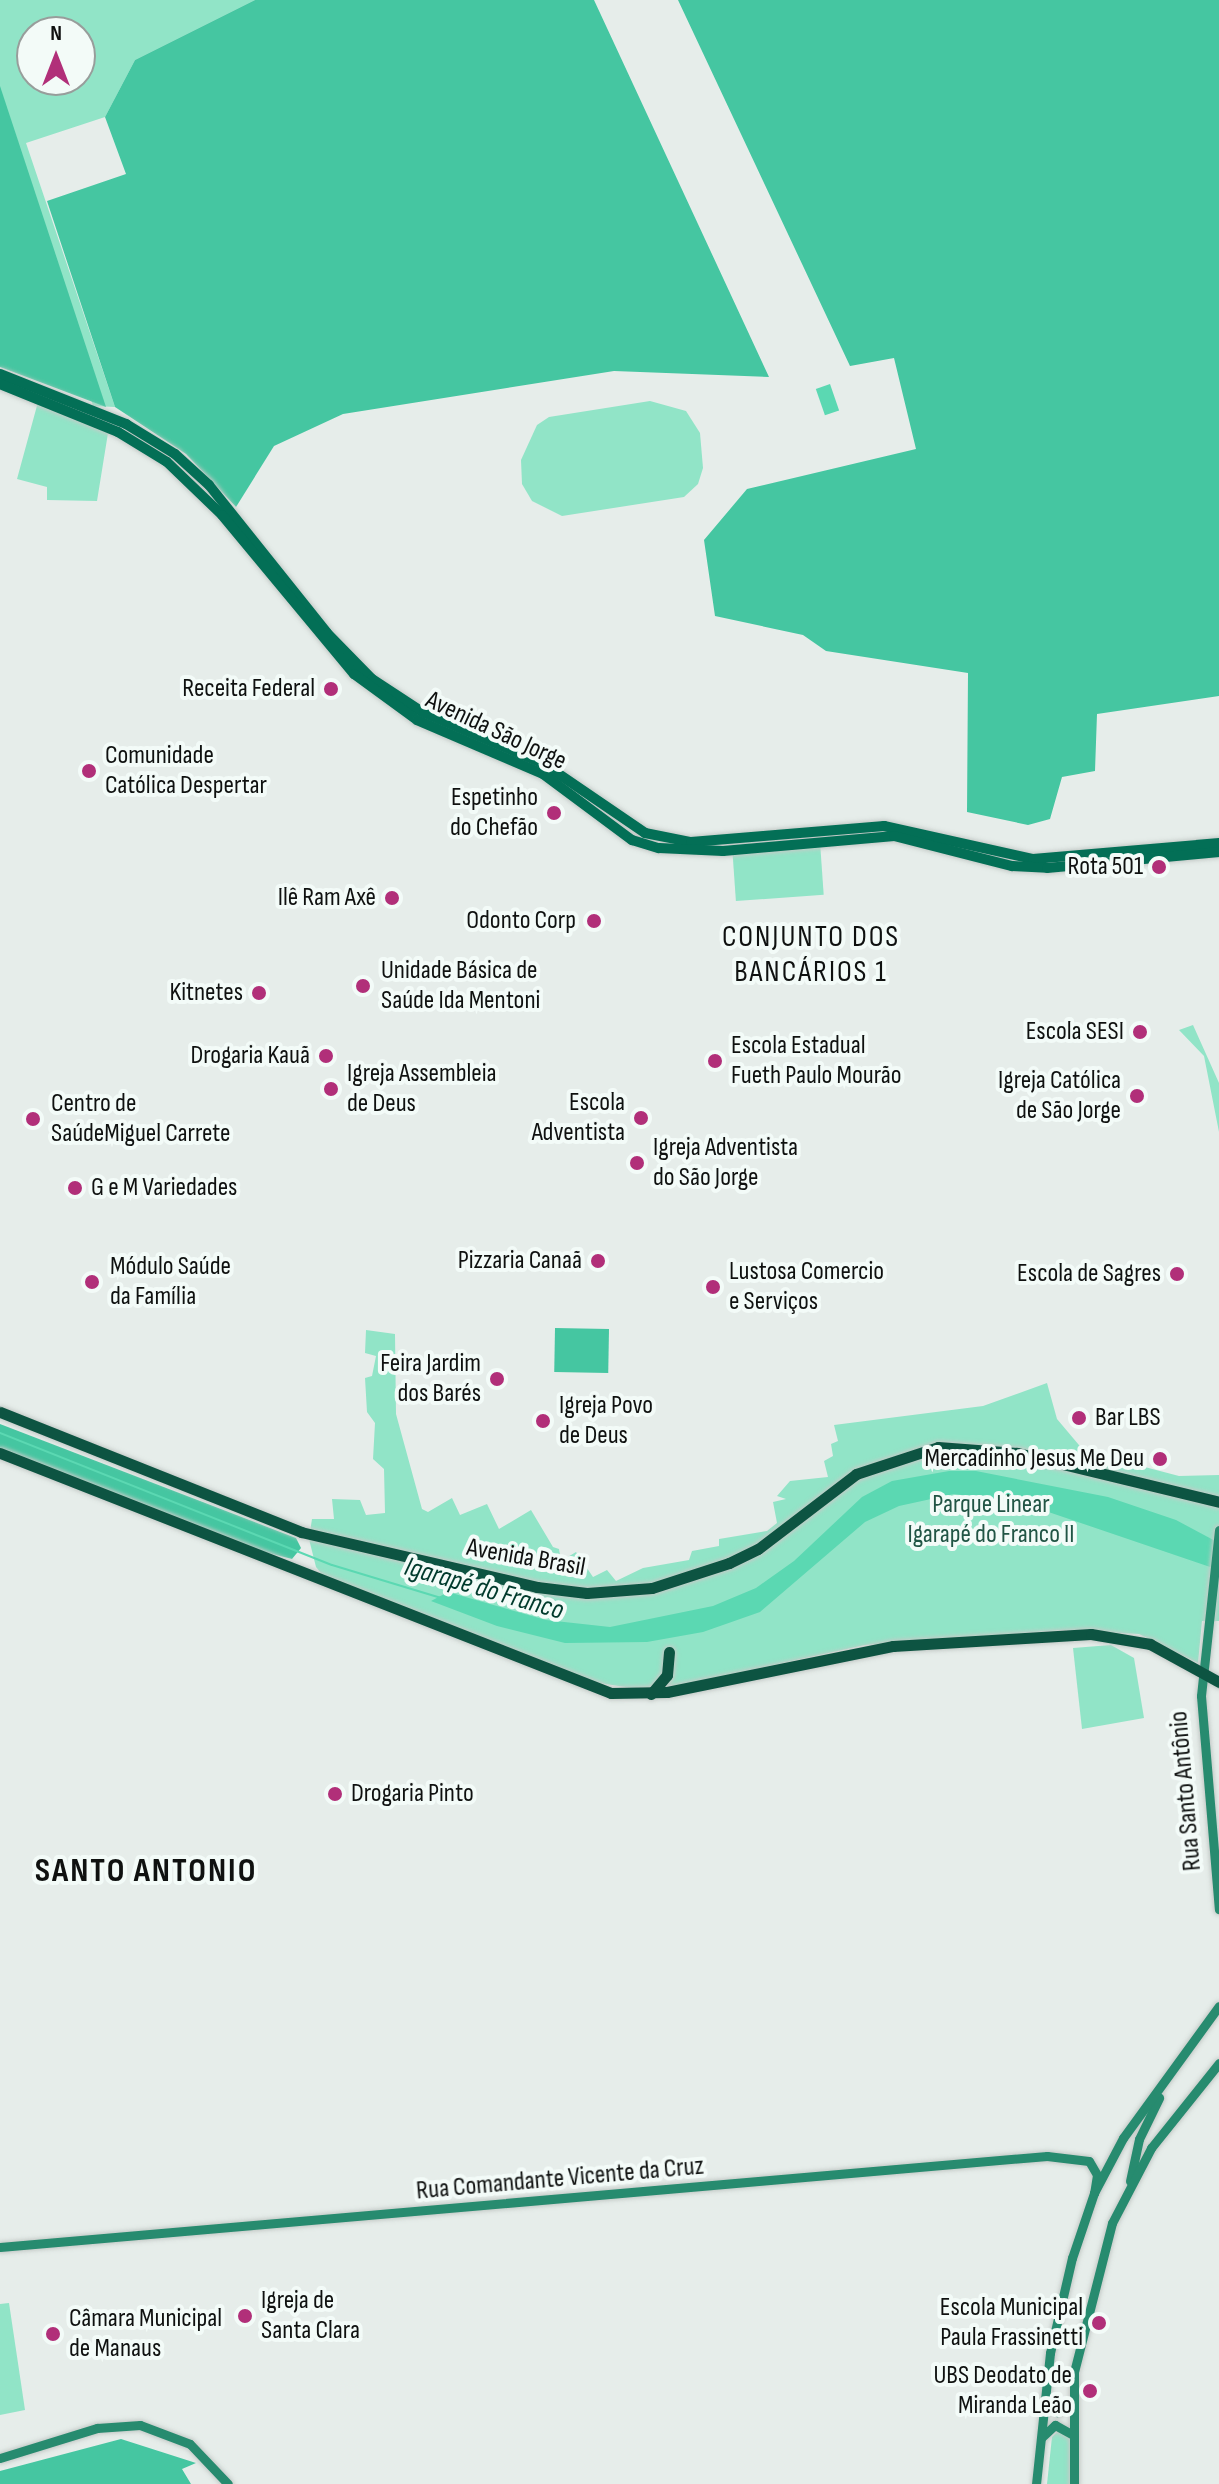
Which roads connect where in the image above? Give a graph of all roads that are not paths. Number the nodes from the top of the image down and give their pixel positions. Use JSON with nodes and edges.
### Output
{"nodes":[{"id":1,"x":0,"y":374,"type":"edge"},
{"id":2,"x":0,"y":384,"type":"edge"},
{"id":3,"x":1219,"y":843,"type":"edge"},
{"id":4,"x":1219,"y":852,"type":"edge"},
{"id":5,"x":0,"y":1412,"type":"edge"},
{"id":6,"x":0,"y":1453,"type":"edge"},
{"id":7,"x":1219,"y":1502,"type":"edge"},
{"id":8,"x":1219,"y":1530,"type":"edge"},
{"id":9,"x":669,"y":1652,"type":"dead end"},
{"id":10,"x":1201,"y":1670,"type":"junction"},
{"id":11,"x":1219,"y":1682,"type":"edge"},
{"id":12,"x":651,"y":1694,"type":"junction"},
{"id":13,"x":1219,"y":1909,"type":"edge"},
{"id":14,"x":1219,"y":2006,"type":"edge"},
{"id":15,"x":1219,"y":2063,"type":"edge"},
{"id":16,"x":1179,"y":2064,"type":"junction"},
{"id":17,"x":1130,"y":2188,"type":"junction"},
{"id":18,"x":1094,"y":2193,"type":"junction"},
{"id":19,"x":0,"y":2247,"type":"edge"},
{"id":20,"x":1044,"y":2400,"type":"junction"},
{"id":21,"x":1072,"y":2404,"type":"junction"},
{"id":22,"x":1073,"y":2435,"type":"junction"},
{"id":23,"x":1042,"y":2437,"type":"junction"},
{"id":24,"x":0,"y":2458,"type":"edge"},
{"id":25,"x":228,"y":2484,"type":"edge"},
{"id":26,"x":1036,"y":2484,"type":"edge"},
{"id":27,"x":1074,"y":2484,"type":"edge"}],
"edges":[{"from":1,"to":3,"type":"main road","name":"Avenida São Jorge"},
{"from":2,"to":4,"type":"main road","name":"Avenida São Jorge"},
{"from":5,"to":7,"type":"highway","name":"Avenida Brasil"},
{"from":6,"to":12,"type":"highway"},
{"from":8,"to":10,"type":"street","name":"Rua Santo Antônio"},
{"from":9,"to":12,"type":"highway"},
{"from":10,"to":11,"type":"highway"},
{"from":10,"to":12,"type":"highway"},
{"from":10,"to":13,"type":"street","name":"Rua Santo Antônio"},
{"from":14,"to":16,"type":"street"},
{"from":15,"to":17,"type":"street"},
{"from":16,"to":17,"type":"street"},
{"from":16,"to":18,"type":"street"},
{"from":17,"to":21,"type":"street"},
{"from":18,"to":19,"type":"street","name":"Rua Comandante Vicente da Cruz"},
{"from":18,"to":20,"type":"street"},
{"from":20,"to":21,"type":"street"},
{"from":20,"to":23,"type":"street"},
{"from":21,"to":22,"type":"street"},
{"from":22,"to":23,"type":"street"},
{"from":22,"to":27,"type":"street"},
{"from":23,"to":26,"type":"street"},
{"from":24,"to":25,"type":"street"}]}
